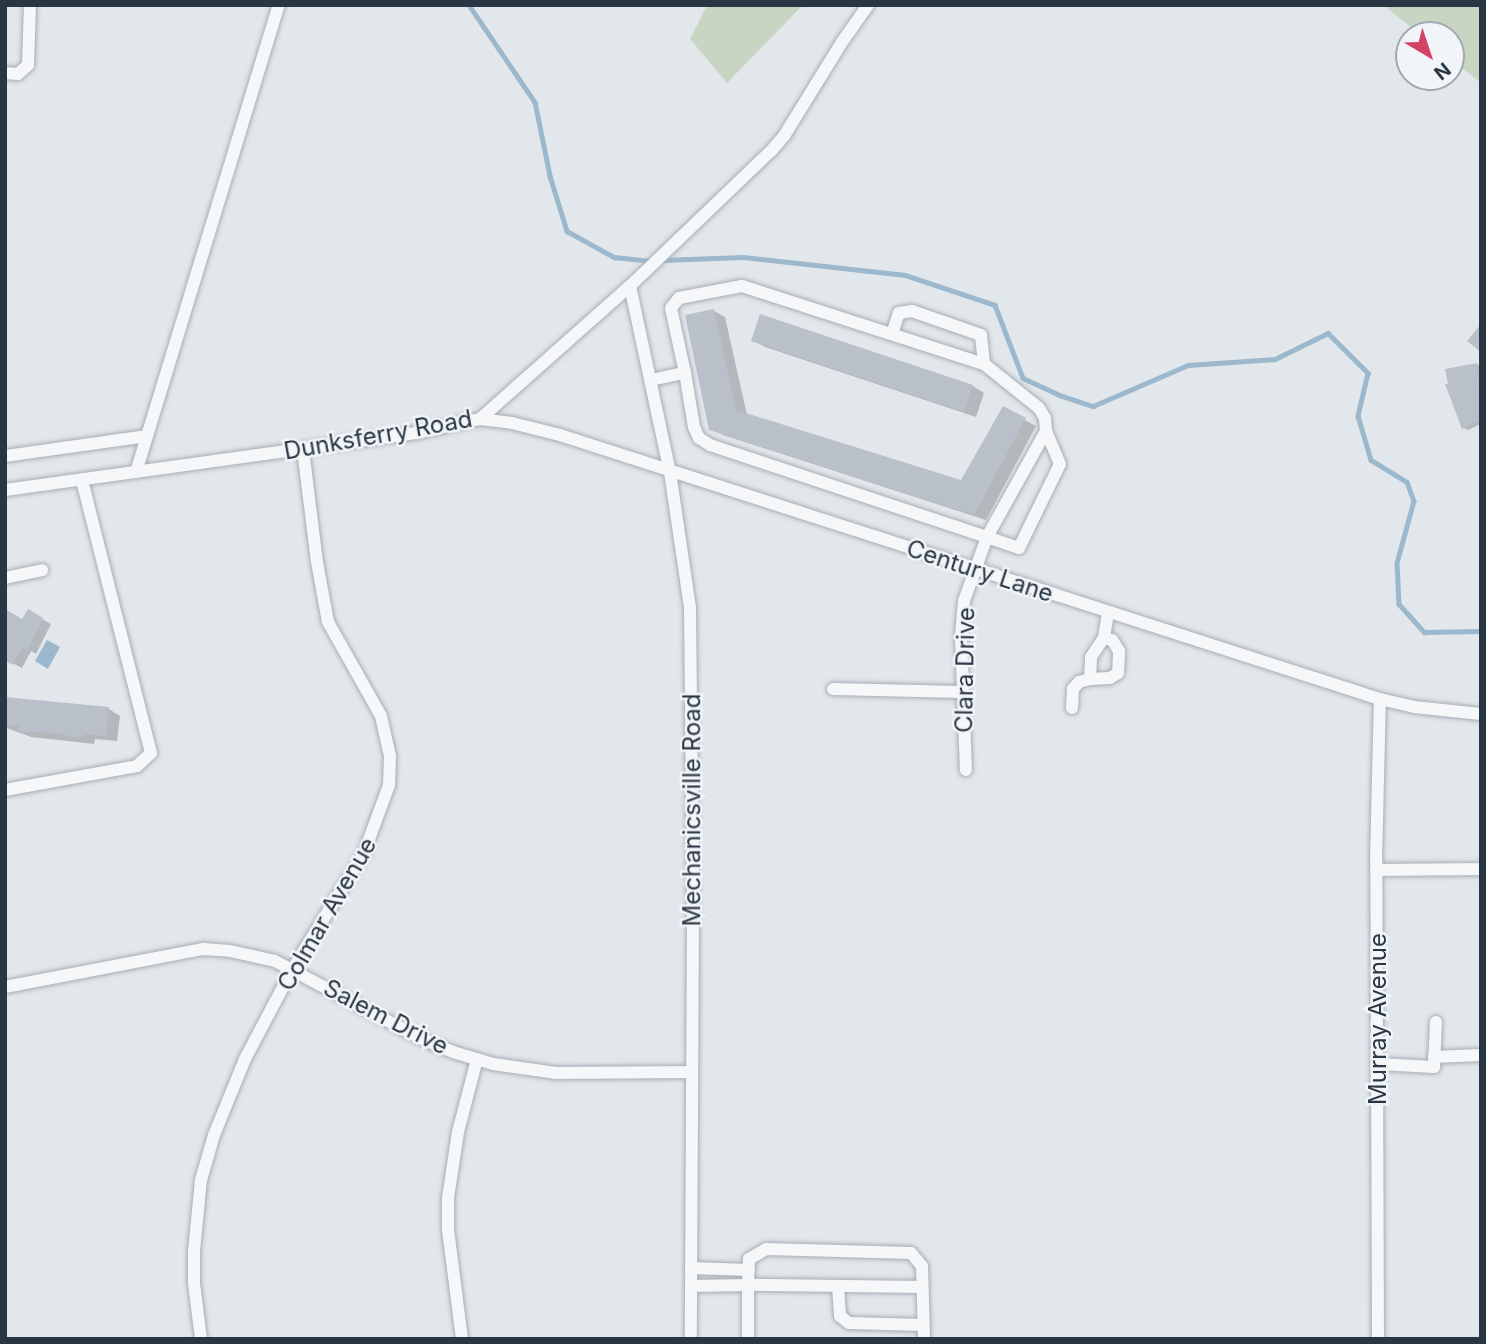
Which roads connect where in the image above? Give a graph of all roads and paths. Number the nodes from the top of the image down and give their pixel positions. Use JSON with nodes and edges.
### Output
{"nodes":[{"id":1,"x":30,"y":5,"type":"edge"},
{"id":2,"x":279,"y":5,"type":"edge"},
{"id":3,"x":868,"y":5,"type":"edge"},
{"id":4,"x":5,"y":73,"type":"edge"},
{"id":5,"x":630,"y":286,"type":"junction"},
{"id":6,"x":892,"y":334,"type":"junction"},
{"id":7,"x":984,"y":364,"type":"junction"},
{"id":8,"x":685,"y":373,"type":"junction"},
{"id":9,"x":651,"y":380,"type":"junction"},
{"id":10,"x":480,"y":419,"type":"junction"},
{"id":11,"x":1046,"y":430,"type":"junction"},
{"id":12,"x":147,"y":436,"type":"junction"},
{"id":13,"x":303,"y":449,"type":"junction"},
{"id":14,"x":5,"y":456,"type":"edge"},
{"id":15,"x":136,"y":472,"type":"junction"},
{"id":16,"x":670,"y":472,"type":"junction"},
{"id":17,"x":82,"y":480,"type":"junction"},
{"id":18,"x":5,"y":490,"type":"edge"},
{"id":19,"x":987,"y":537,"type":"junction"},
{"id":20,"x":42,"y":570,"type":"dead end"},
{"id":21,"x":973,"y":570,"type":"junction"},
{"id":22,"x":5,"y":578,"type":"edge"},
{"id":23,"x":1108,"y":613,"type":"junction"},
{"id":24,"x":1104,"y":638,"type":"junction"},
{"id":25,"x":1090,"y":679,"type":"junction"},
{"id":26,"x":833,"y":689,"type":"dead end"},
{"id":27,"x":961,"y":692,"type":"junction"},
{"id":28,"x":1380,"y":699,"type":"junction"},
{"id":29,"x":1072,"y":708,"type":"dead end"},
{"id":30,"x":1481,"y":715,"type":"edge"},
{"id":31,"x":966,"y":770,"type":"dead end"},
{"id":32,"x":5,"y":790,"type":"edge"},
{"id":33,"x":1481,"y":869,"type":"edge"},
{"id":34,"x":1376,"y":870,"type":"junction"},
{"id":35,"x":292,"y":970,"type":"junction"},
{"id":36,"x":5,"y":987,"type":"edge"},
{"id":37,"x":1436,"y":1022,"type":"dead end"},
{"id":38,"x":1481,"y":1055,"type":"edge"},
{"id":39,"x":1434,"y":1057,"type":"junction"},
{"id":40,"x":477,"y":1059,"type":"junction"},
{"id":41,"x":1378,"y":1064,"type":"junction"},
{"id":42,"x":691,"y":1072,"type":"junction"},
{"id":43,"x":691,"y":1268,"type":"junction"},
{"id":44,"x":749,"y":1270,"type":"junction"},
{"id":45,"x":748,"y":1284,"type":"junction"},
{"id":46,"x":691,"y":1286,"type":"junction"},
{"id":47,"x":838,"y":1286,"type":"junction"},
{"id":48,"x":922,"y":1287,"type":"junction"},
{"id":49,"x":923,"y":1325,"type":"junction"},
{"id":50,"x":201,"y":1339,"type":"edge"},
{"id":51,"x":462,"y":1339,"type":"edge"},
{"id":52,"x":691,"y":1339,"type":"edge"},
{"id":53,"x":747,"y":1339,"type":"edge"},
{"id":54,"x":924,"y":1339,"type":"edge"},
{"id":55,"x":1378,"y":1339,"type":"edge"}],
"edges":[{"from":1,"to":4,"type":"street"},
{"from":2,"to":12,"type":"street"},
{"from":3,"to":5,"type":"street","name":"Dunksferry Road"},
{"from":5,"to":9,"type":"street","name":"Mechanicsville Road"},
{"from":5,"to":10,"type":"street","name":"Dunksferry Road"},
{"from":6,"to":7,"type":"street"},
{"from":6,"to":7,"type":"street"},
{"from":6,"to":8,"type":"street"},
{"from":7,"to":11,"type":"street"},
{"from":8,"to":9,"type":"street"},
{"from":8,"to":19,"type":"street"},
{"from":9,"to":16,"type":"street","name":"Mechanicsville Road"},
{"from":10,"to":13,"type":"street","name":"Dunksferry Road"},
{"from":10,"to":16,"type":"street","name":"Century Lane"},
{"from":11,"to":19,"type":"street","name":"Clara Drive"},
{"from":11,"to":19,"type":"street"},
{"from":12,"to":14,"type":"street"},
{"from":12,"to":15,"type":"street"},
{"from":13,"to":15,"type":"street","name":"Dunksferry Road"},
{"from":13,"to":35,"type":"street","name":"Colmar Avenue"},
{"from":15,"to":17,"type":"street","name":"Dunksferry Road"},
{"from":16,"to":21,"type":"street","name":"Century Lane"},
{"from":16,"to":42,"type":"street","name":"Mechanicsville Road"},
{"from":17,"to":18,"type":"street","name":"Dunksferry Road"},
{"from":17,"to":32,"type":"street"},
{"from":19,"to":21,"type":"street","name":"Clara Drive"},
{"from":20,"to":22,"type":"street"},
{"from":21,"to":23,"type":"street","name":"Century Lane"},
{"from":21,"to":27,"type":"street","name":"Clara Drive"},
{"from":23,"to":24,"type":"street"},
{"from":23,"to":28,"type":"street","name":"Century Lane"},
{"from":24,"to":25,"type":"street"},
{"from":24,"to":25,"type":"street"},
{"from":25,"to":29,"type":"street"},
{"from":26,"to":27,"type":"street"},
{"from":27,"to":31,"type":"street","name":"Clara Drive"},
{"from":28,"to":30,"type":"street","name":"Century Lane"},
{"from":28,"to":34,"type":"street","name":"Murray Avenue"},
{"from":33,"to":34,"type":"street"},
{"from":34,"to":41,"type":"street","name":"Murray Avenue"},
{"from":35,"to":36,"type":"street","name":"Salem Drive"},
{"from":35,"to":40,"type":"street","name":"Salem Drive"},
{"from":35,"to":50,"type":"street","name":"Colmar Avenue"},
{"from":37,"to":39,"type":"street"},
{"from":38,"to":39,"type":"street"},
{"from":39,"to":41,"type":"street"},
{"from":40,"to":42,"type":"street","name":"Salem Drive"},
{"from":40,"to":51,"type":"street"},
{"from":41,"to":55,"type":"street","name":"Murray Avenue"},
{"from":42,"to":43,"type":"street","name":"Mechanicsville Road"},
{"from":43,"to":44,"type":"street"},
{"from":43,"to":46,"type":"street","name":"Mechanicsville Road"},
{"from":44,"to":45,"type":"street"},
{"from":44,"to":48,"type":"street"},
{"from":45,"to":46,"type":"street"},
{"from":45,"to":47,"type":"street"},
{"from":45,"to":53,"type":"street"},
{"from":46,"to":52,"type":"street","name":"Mechanicsville Road"},
{"from":47,"to":48,"type":"street"},
{"from":47,"to":49,"type":"street"},
{"from":48,"to":49,"type":"street"},
{"from":49,"to":54,"type":"street"}]}
